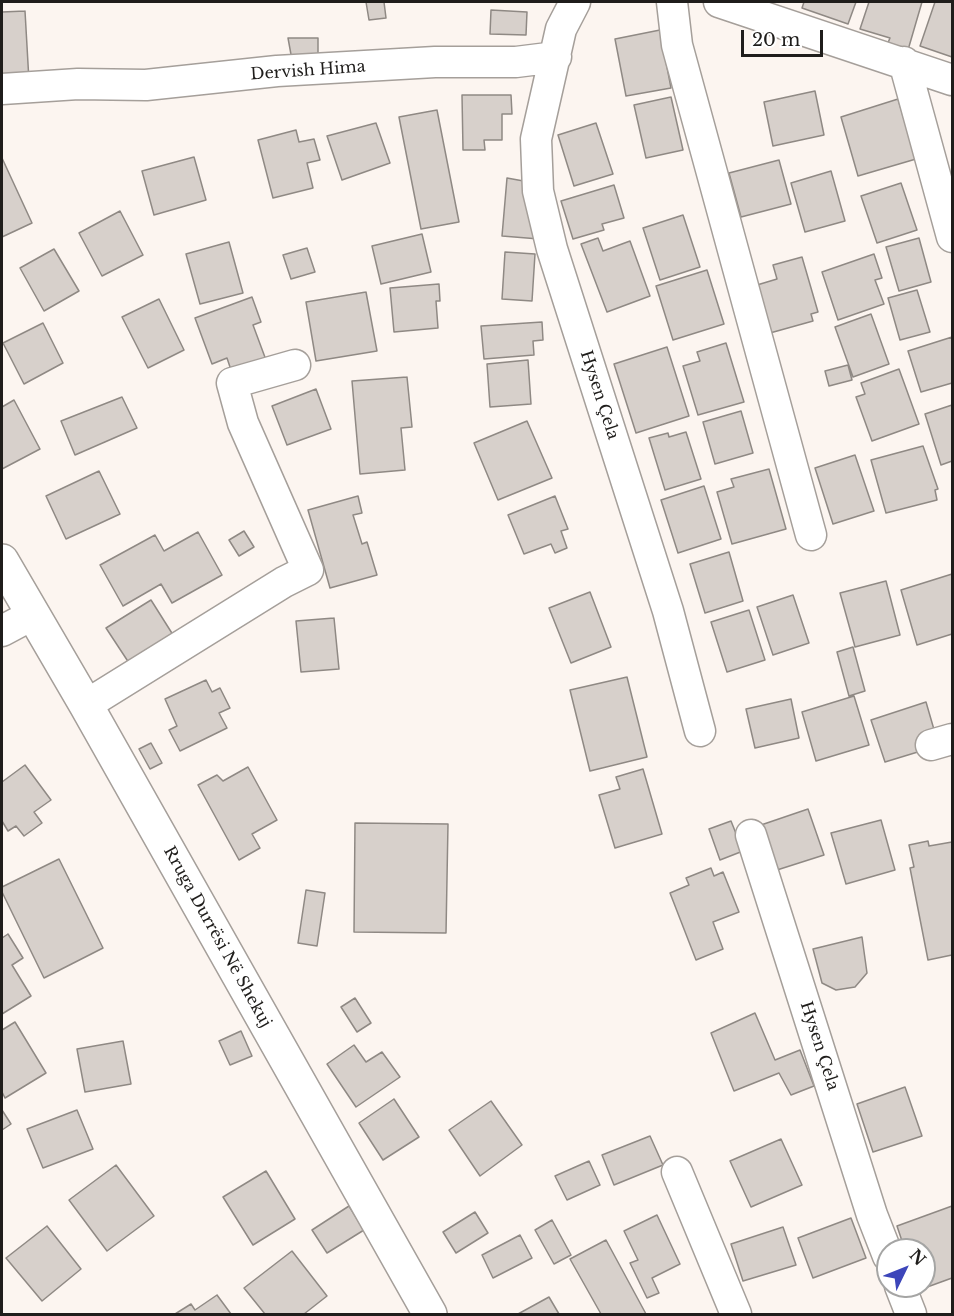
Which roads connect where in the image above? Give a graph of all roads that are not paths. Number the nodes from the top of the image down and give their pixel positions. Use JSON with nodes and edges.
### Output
{"nodes":[{"id":1,"x":575,"y":2,"type":"edge"},
{"id":2,"x":672,"y":2,"type":"edge"},
{"id":3,"x":719,"y":2,"type":"edge"},
{"id":4,"x":556,"y":57,"type":"junction"},
{"id":5,"x":904,"y":62,"type":"junction"},
{"id":6,"x":952,"y":80,"type":"edge"},
{"id":7,"x":2,"y":89,"type":"edge"},
{"id":8,"x":952,"y":237,"type":"edge"},
{"id":9,"x":295,"y":365,"type":"dead end"},
{"id":10,"x":811,"y":535,"type":"dead end"},
{"id":11,"x":2,"y":561,"type":"edge"},
{"id":12,"x":32,"y":615,"type":"junction"},
{"id":13,"x":2,"y":631,"type":"edge"},
{"id":14,"x":86,"y":705,"type":"junction"},
{"id":15,"x":700,"y":731,"type":"dead end"},
{"id":16,"x":751,"y":835,"type":"dead end"},
{"id":17,"x":677,"y":1172,"type":"dead end"},
{"id":18,"x":881,"y":1238,"type":"edge"},
{"id":19,"x":904,"y":1298,"type":"edge"},
{"id":20,"x":430,"y":1314,"type":"edge"},
{"id":21,"x":736,"y":1314,"type":"edge"},
{"id":22,"x":910,"y":1314,"type":"edge"}],
"edges":[{"from":1,"to":4,"type":"street"},
{"from":2,"to":10,"type":"street"},
{"from":3,"to":5,"type":"street"},
{"from":4,"to":7,"type":"street","name":"Dervish Hima"},
{"from":4,"to":15,"type":"street","name":"Hysen Çela"},
{"from":5,"to":6,"type":"street"},
{"from":5,"to":8,"type":"street"},
{"from":9,"to":14,"type":"street"},
{"from":11,"to":12,"type":"street","name":"Rruga Durrësi Në Shekuj"},
{"from":12,"to":13,"type":"street"},
{"from":12,"to":14,"type":"street","name":"Rruga Durrësi Në Shekuj"},
{"from":14,"to":20,"type":"street","name":"Rruga Durrësi Në Shekuj"},
{"from":16,"to":18,"type":"street","name":"Hysen Çela"},
{"from":17,"to":21,"type":"street"},
{"from":19,"to":22,"type":"street"}]}
